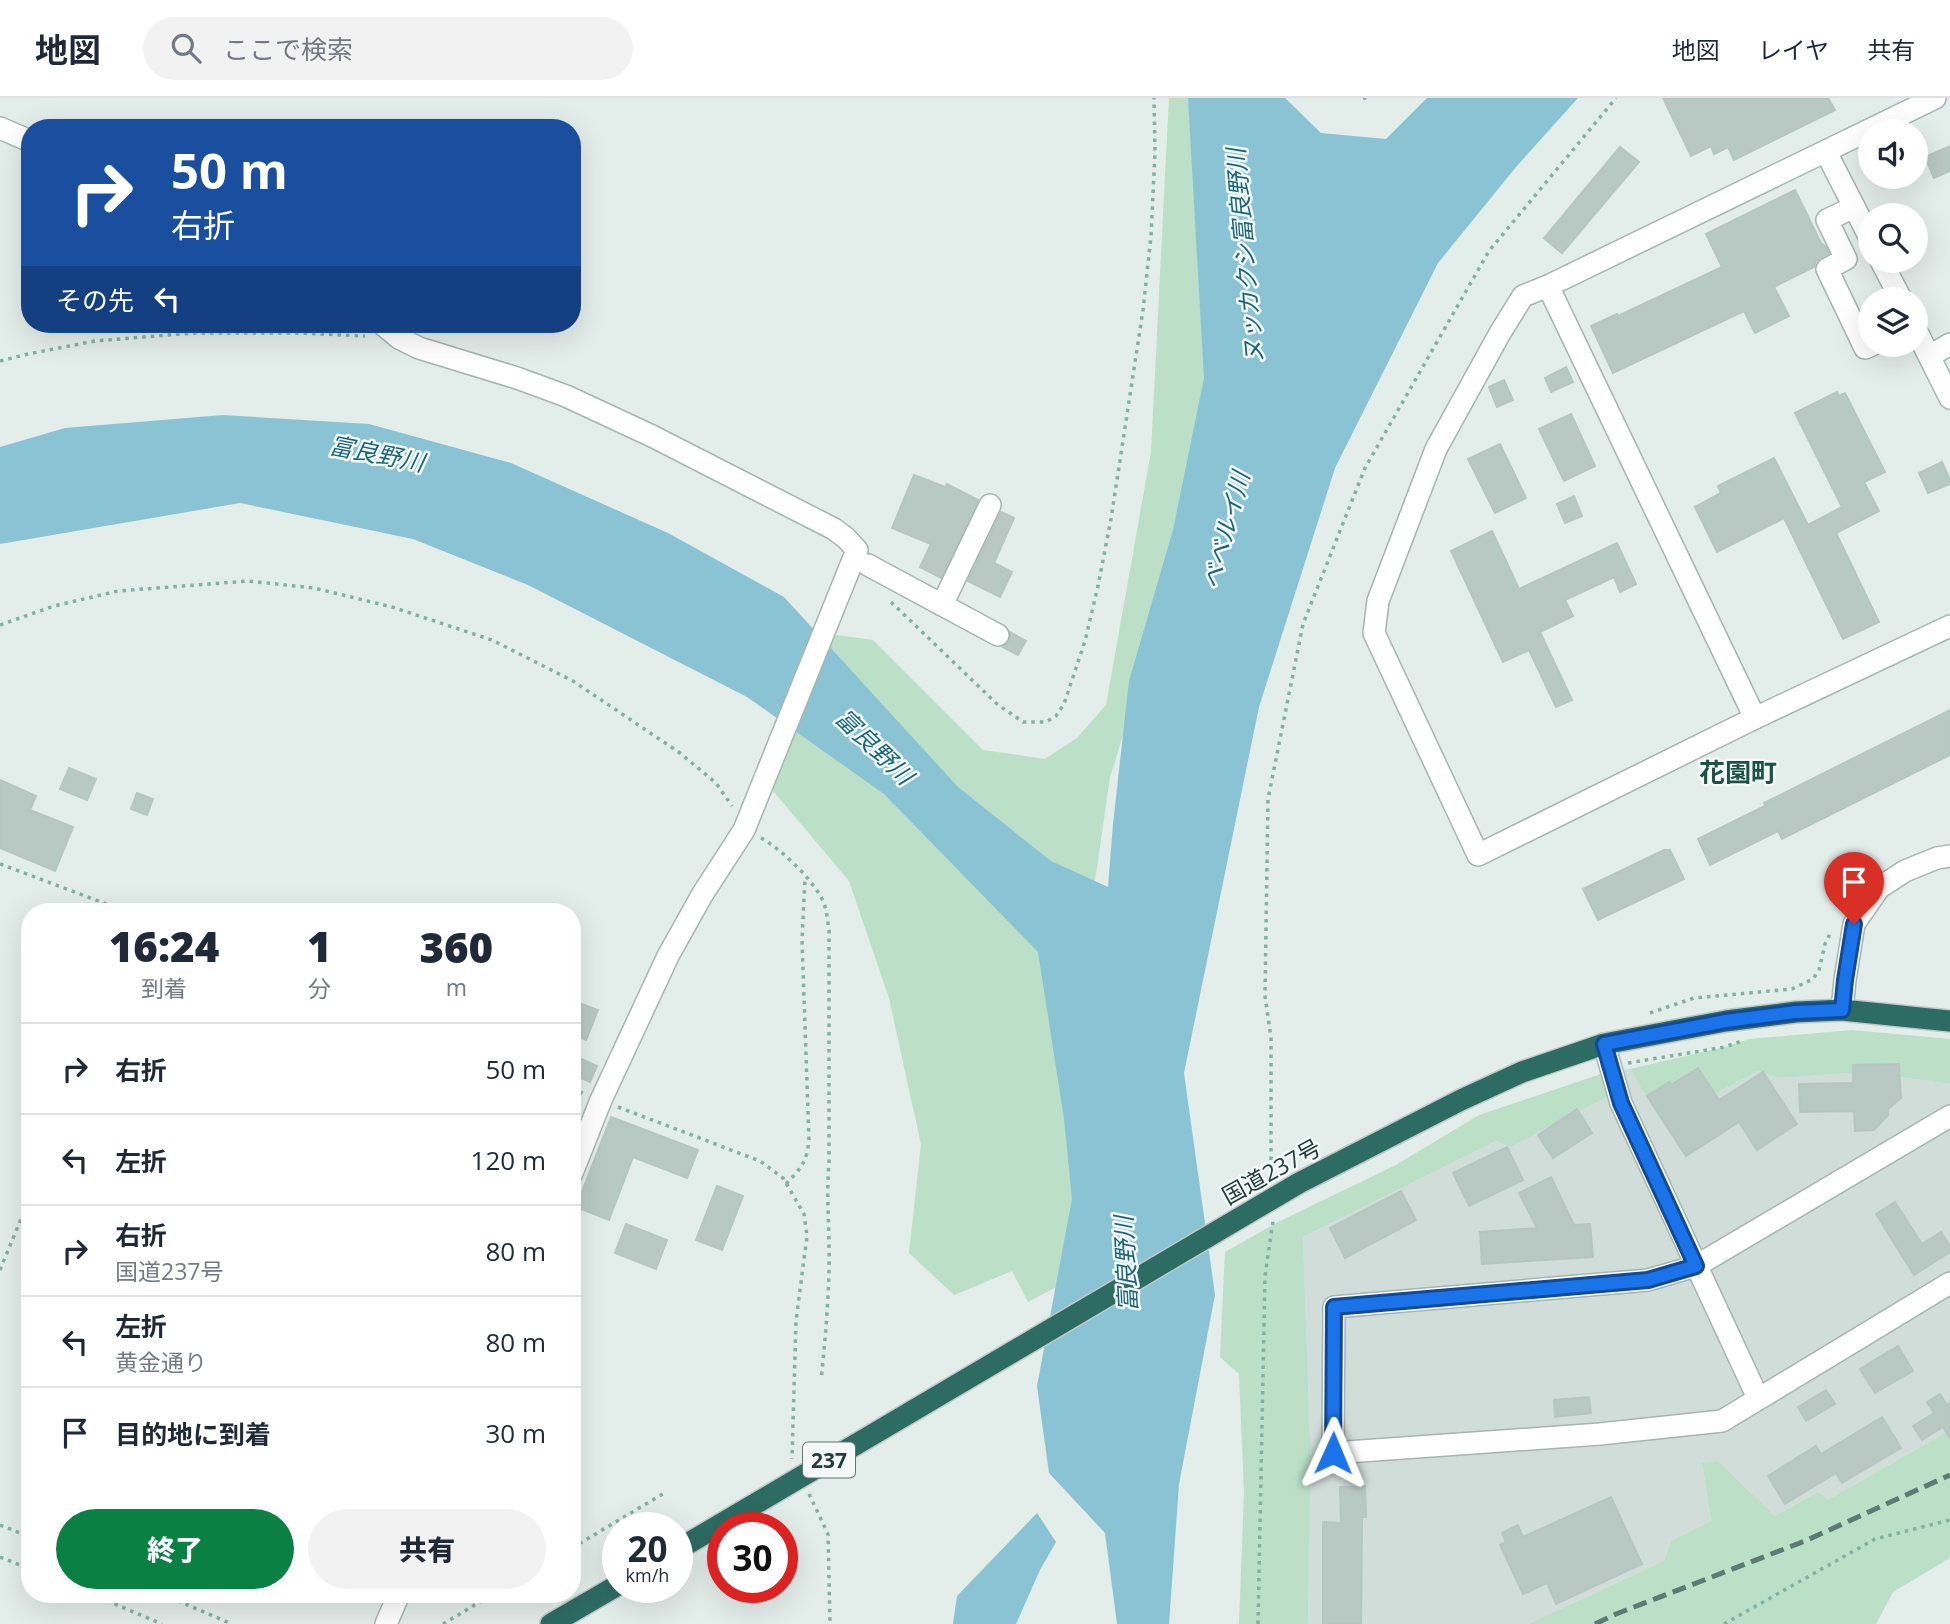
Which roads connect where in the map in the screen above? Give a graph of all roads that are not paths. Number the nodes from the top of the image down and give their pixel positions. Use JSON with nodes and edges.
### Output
{"nodes":[{"id":1,"x":1935,"y":98,"type":"edge"},
{"id":2,"x":0,"y":128,"type":"edge"},
{"id":3,"x":21,"y":137,"type":"edge"},
{"id":4,"x":1826,"y":152,"type":"junction"},
{"id":5,"x":1854,"y":207,"type":"junction"},
{"id":6,"x":1858,"y":215,"type":"edge"},
{"id":7,"x":1548,"y":286,"type":"junction"},
{"id":8,"x":1858,"y":332,"type":"edge"},
{"id":9,"x":394,"y":333,"type":"edge"},
{"id":10,"x":1950,"y":344,"type":"edge"},
{"id":11,"x":1928,"y":352,"type":"edge"},
{"id":12,"x":1930,"y":356,"type":"junction"},
{"id":13,"x":1950,"y":398,"type":"edge"},
{"id":14,"x":990,"y":505,"type":"dead end"},
{"id":15,"x":859,"y":567,"type":"junction"},
{"id":16,"x":942,"y":606,"type":"junction"},
{"id":17,"x":1950,"y":626,"type":"edge"},
{"id":18,"x":998,"y":635,"type":"dead end"},
{"id":19,"x":1755,"y":718,"type":"junction"},
{"id":20,"x":1950,"y":856,"type":"edge"},
{"id":21,"x":1842,"y":1010,"type":"junction"},
{"id":22,"x":1950,"y":1021,"type":"edge"},
{"id":23,"x":1604,"y":1044,"type":"junction"},
{"id":24,"x":1950,"y":1116,"type":"edge"},
{"id":25,"x":581,"y":1150,"type":"edge"},
{"id":26,"x":1696,"y":1266,"type":"junction"},
{"id":27,"x":1950,"y":1283,"type":"edge"},
{"id":28,"x":1758,"y":1398,"type":"junction"},
{"id":29,"x":693,"y":1540,"type":"edge"},
{"id":30,"x":602,"y":1594,"type":"edge"},
{"id":31,"x":395,"y":1603,"type":"edge"},
{"id":32,"x":386,"y":1624,"type":"edge"},
{"id":33,"x":551,"y":1624,"type":"edge"}],
"edges":[{"from":1,"to":4,"type":"street"},
{"from":2,"to":3,"type":"street"},
{"from":4,"to":5,"type":"street"},
{"from":4,"to":7,"type":"street"},
{"from":5,"to":6,"type":"street"},
{"from":5,"to":8,"type":"street"},
{"from":7,"to":19,"type":"street"},
{"from":7,"to":19,"type":"street"},
{"from":9,"to":15,"type":"street"},
{"from":10,"to":12,"type":"street"},
{"from":11,"to":12,"type":"street"},
{"from":12,"to":13,"type":"street"},
{"from":14,"to":16,"type":"street"},
{"from":15,"to":16,"type":"street"},
{"from":15,"to":25,"type":"street"},
{"from":16,"to":18,"type":"street"},
{"from":17,"to":19,"type":"street"},
{"from":20,"to":21,"type":"street"},
{"from":21,"to":22,"type":"highway","name":"国道237号","number":"237"},
{"from":21,"to":23,"type":"highway","name":"国道237号","number":"237"},
{"from":23,"to":26,"type":"street"},
{"from":23,"to":29,"type":"highway","name":"国道237号","number":"237"},
{"from":24,"to":26,"type":"street"},
{"from":26,"to":28,"type":"street"},
{"from":26,"to":28,"type":"street"},
{"from":27,"to":28,"type":"street"},
{"from":30,"to":33,"type":"highway"},
{"from":31,"to":32,"type":"street"}]}
